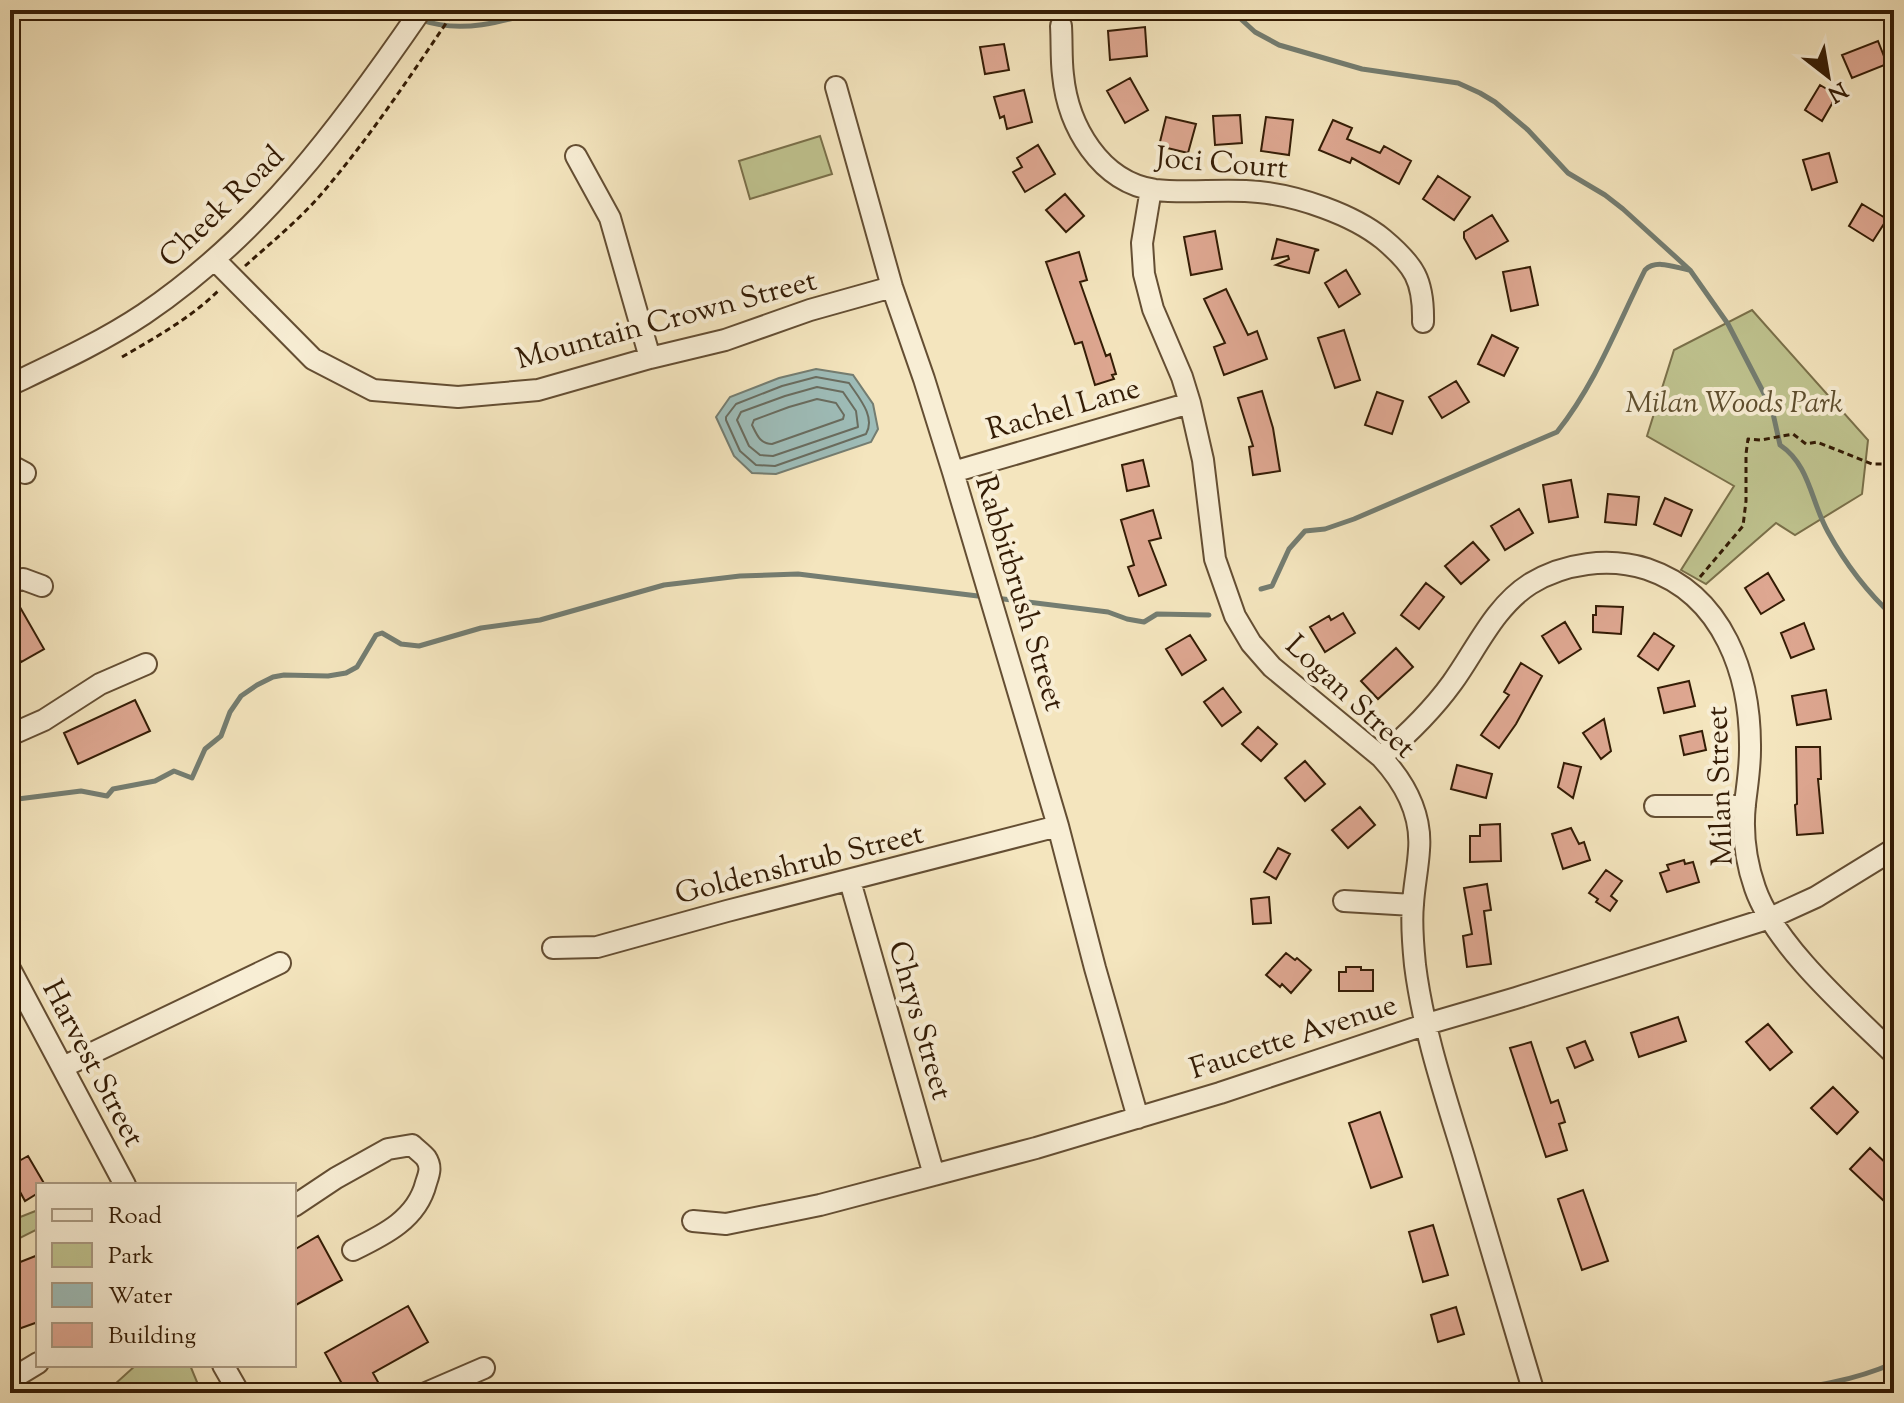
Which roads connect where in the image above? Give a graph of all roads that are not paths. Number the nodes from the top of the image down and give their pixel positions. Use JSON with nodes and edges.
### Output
{"nodes":[{"id":1,"x":421,"y":10,"type":"edge"},
{"id":2,"x":1061,"y":26,"type":"dead end"},
{"id":3,"x":836,"y":87,"type":"dead end"},
{"id":4,"x":576,"y":156,"type":"dead end"},
{"id":5,"x":1151,"y":189,"type":"junction"},
{"id":6,"x":215,"y":260,"type":"junction"},
{"id":7,"x":892,"y":287,"type":"junction"},
{"id":8,"x":1423,"y":322,"type":"dead end"},
{"id":9,"x":650,"y":358,"type":"junction"},
{"id":10,"x":10,"y":385,"type":"edge"},
{"id":11,"x":1190,"y":403,"type":"junction"},
{"id":12,"x":953,"y":472,"type":"junction"},
{"id":13,"x":10,"y":582,"type":"edge"},
{"id":14,"x":42,"y":586,"type":"dead end"},
{"id":15,"x":146,"y":664,"type":"dead end"},
{"id":16,"x":10,"y":735,"type":"edge"},
{"id":17,"x":1381,"y":757,"type":"junction"},
{"id":18,"x":1655,"y":806,"type":"dead end"},
{"id":19,"x":1745,"y":806,"type":"junction"},
{"id":20,"x":1058,"y":826,"type":"junction"},
{"id":21,"x":1894,"y":849,"type":"edge"},
{"id":22,"x":850,"y":881,"type":"junction"},
{"id":23,"x":1344,"y":901,"type":"dead end"},
{"id":24,"x":1413,"y":905,"type":"junction"},
{"id":25,"x":1770,"y":918,"type":"junction"},
{"id":26,"x":553,"y":948,"type":"dead end"},
{"id":27,"x":280,"y":963,"type":"dead end"},
{"id":28,"x":10,"y":969,"type":"edge"},
{"id":29,"x":1427,"y":1024,"type":"junction"},
{"id":30,"x":1894,"y":1054,"type":"edge"},
{"id":31,"x":63,"y":1067,"type":"junction"},
{"id":32,"x":1138,"y":1118,"type":"junction"},
{"id":33,"x":934,"y":1175,"type":"junction"},
{"id":34,"x":124,"y":1183,"type":"edge"},
{"id":35,"x":296,"y":1205,"type":"edge"},
{"id":36,"x":693,"y":1221,"type":"dead end"},
{"id":37,"x":353,"y":1250,"type":"dead end"},
{"id":38,"x":36,"y":1364,"type":"edge"},
{"id":39,"x":224,"y":1367,"type":"edge"},
{"id":40,"x":484,"y":1368,"type":"dead end"},
{"id":41,"x":10,"y":1380,"type":"edge"},
{"id":42,"x":239,"y":1393,"type":"edge"},
{"id":43,"x":426,"y":1393,"type":"edge"},
{"id":44,"x":1534,"y":1393,"type":"edge"}],
"edges":[{"from":1,"to":6,"type":"street","name":"Cheek Road"},
{"from":2,"to":5,"type":"street","name":"Joci Court"},
{"from":3,"to":7,"type":"street","name":"Rabbitbrush Street"},
{"from":4,"to":9,"type":"street"},
{"from":5,"to":8,"type":"street","name":"Joci Court"},
{"from":5,"to":11,"type":"street","name":"Logan Street"},
{"from":6,"to":9,"type":"street","name":"Mountain Crown Street"},
{"from":6,"to":10,"type":"street","name":"Cheek Road"},
{"from":7,"to":9,"type":"street","name":"Mountain Crown Street"},
{"from":7,"to":12,"type":"street","name":"Rabbitbrush Street"},
{"from":11,"to":12,"type":"street","name":"Rachel Lane"},
{"from":11,"to":17,"type":"street","name":"Logan Street"},
{"from":12,"to":20,"type":"street","name":"Rabbitbrush Street"},
{"from":13,"to":14,"type":"street"},
{"from":15,"to":16,"type":"street"},
{"from":17,"to":19,"type":"street","name":"Milan Street"},
{"from":17,"to":24,"type":"street","name":"Logan Street"},
{"from":18,"to":19,"type":"street"},
{"from":19,"to":25,"type":"street","name":"Milan Street"},
{"from":20,"to":22,"type":"street","name":"Goldenshrub Street"},
{"from":20,"to":32,"type":"street","name":"Rabbitbrush Street"},
{"from":21,"to":25,"type":"street","name":"Faucette Avenue"},
{"from":22,"to":26,"type":"street","name":"Goldenshrub Street"},
{"from":22,"to":33,"type":"street","name":"Chrys Street"},
{"from":23,"to":24,"type":"street"},
{"from":24,"to":29,"type":"street","name":"Logan Street"},
{"from":25,"to":29,"type":"street","name":"Faucette Avenue"},
{"from":25,"to":30,"type":"street","name":"Milan Street"},
{"from":27,"to":31,"type":"street"},
{"from":28,"to":31,"type":"street","name":"Harvest Street"},
{"from":29,"to":32,"type":"street","name":"Faucette Avenue"},
{"from":29,"to":44,"type":"street","name":"Logan Street"},
{"from":31,"to":34,"type":"street","name":"Harvest Street"},
{"from":32,"to":33,"type":"street","name":"Faucette Avenue"},
{"from":33,"to":36,"type":"street","name":"Faucette Avenue"},
{"from":35,"to":37,"type":"street"},
{"from":38,"to":41,"type":"street"},
{"from":39,"to":42,"type":"street"},
{"from":40,"to":43,"type":"street"}]}
